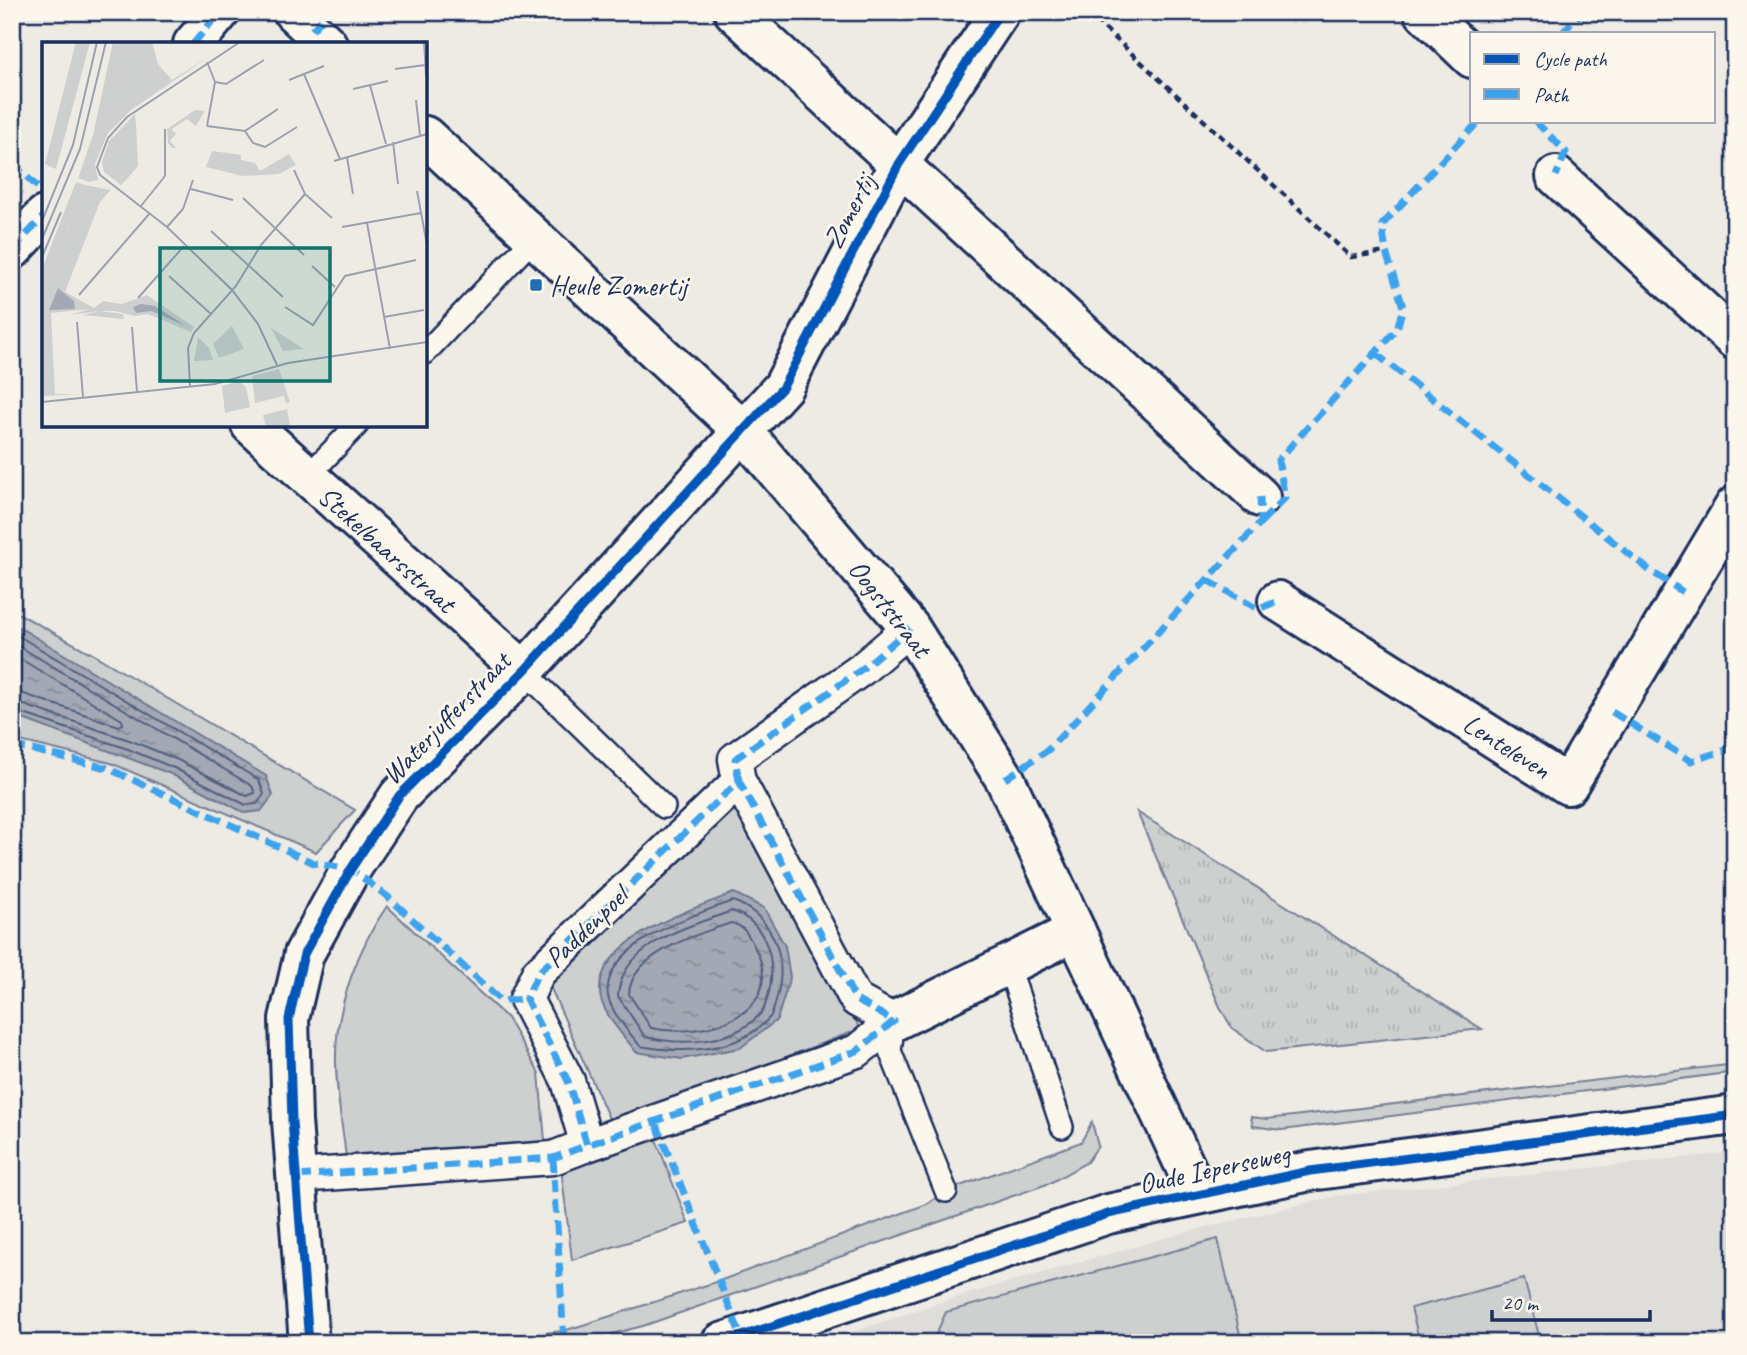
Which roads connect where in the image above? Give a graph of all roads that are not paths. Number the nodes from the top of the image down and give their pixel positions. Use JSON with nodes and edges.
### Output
{"nodes":[{"id":1,"x":220,"y":12,"type":"edge"},
{"id":2,"x":293,"y":12,"type":"edge"},
{"id":3,"x":734,"y":12,"type":"edge"},
{"id":4,"x":1000,"y":12,"type":"edge"},
{"id":5,"x":1423,"y":12,"type":"edge"},
{"id":6,"x":195,"y":42,"type":"edge"},
{"id":7,"x":325,"y":42,"type":"edge"},
{"id":8,"x":1470,"y":56,"type":"edge"},
{"id":9,"x":427,"y":138,"type":"edge"},
{"id":10,"x":899,"y":164,"type":"junction"},
{"id":11,"x":1556,"y":176,"type":"dead end"},
{"id":12,"x":42,"y":218,"type":"edge"},
{"id":13,"x":534,"y":238,"type":"junction"},
{"id":14,"x":12,"y":250,"type":"edge"},
{"id":15,"x":1735,"y":340,"type":"edge"},
{"id":16,"x":427,"y":351,"type":"edge"},
{"id":17,"x":253,"y":427,"type":"edge"},
{"id":18,"x":355,"y":427,"type":"edge"},
{"id":19,"x":741,"y":429,"type":"junction"},
{"id":20,"x":307,"y":477,"type":"junction"},
{"id":21,"x":1260,"y":497,"type":"dead end"},
{"id":22,"x":1735,"y":506,"type":"edge"},
{"id":23,"x":1278,"y":601,"type":"dead end"},
{"id":24,"x":910,"y":628,"type":"junction"},
{"id":25,"x":524,"y":671,"type":"junction"},
{"id":26,"x":739,"y":781,"type":"junction"},
{"id":27,"x":664,"y":807,"type":"dead end"},
{"id":28,"x":1076,"y":931,"type":"junction"},
{"id":29,"x":1008,"y":964,"type":"junction"},
{"id":30,"x":894,"y":1021,"type":"junction"},
{"id":31,"x":1735,"y":1115,"type":"edge"},
{"id":32,"x":1062,"y":1127,"type":"dead end"},
{"id":33,"x":587,"y":1145,"type":"junction"},
{"id":34,"x":297,"y":1176,"type":"junction"},
{"id":35,"x":946,"y":1191,"type":"dead end"},
{"id":36,"x":1198,"y":1195,"type":"junction"},
{"id":37,"x":309,"y":1343,"type":"edge"},
{"id":38,"x":721,"y":1343,"type":"edge"}],
"edges":[{"from":1,"to":6,"type":"street"},
{"from":2,"to":7,"type":"street"},
{"from":3,"to":10,"type":"street","name":"Zomertij"},
{"from":4,"to":10,"type":"street","name":"Zomertij"},
{"from":5,"to":8,"type":"street"},
{"from":9,"to":13,"type":"street","name":"Oogststraat"},
{"from":10,"to":19,"type":"street","name":"Zomertij"},
{"from":10,"to":21,"type":"street","name":"Zomertij"},
{"from":11,"to":15,"type":"street"},
{"from":12,"to":14,"type":"street"},
{"from":13,"to":16,"type":"lane"},
{"from":13,"to":19,"type":"street","name":"Oogststraat"},
{"from":17,"to":20,"type":"street","name":"Stekelbaarsstraat"},
{"from":18,"to":20,"type":"lane"},
{"from":19,"to":24,"type":"street","name":"Oogststraat"},
{"from":19,"to":25,"type":"street","name":"Waterjufferstraat"},
{"from":20,"to":25,"type":"street","name":"Stekelbaarsstraat"},
{"from":22,"to":23,"type":"street","name":"Lenteleven"},
{"from":24,"to":26,"type":"street"},
{"from":24,"to":28,"type":"street","name":"Oogststraat"},
{"from":25,"to":27,"type":"lane"},
{"from":25,"to":34,"type":"street","name":"Waterjufferstraat"},
{"from":26,"to":30,"type":"street"},
{"from":26,"to":33,"type":"street","name":"Paddenpoel"},
{"from":28,"to":29,"type":"street"},
{"from":28,"to":36,"type":"street","name":"Oogststraat"},
{"from":29,"to":30,"type":"street"},
{"from":29,"to":32,"type":"lane"},
{"from":30,"to":33,"type":"street"},
{"from":30,"to":35,"type":"lane"},
{"from":31,"to":36,"type":"street","name":"Oude Ieperseweg"},
{"from":33,"to":34,"type":"street"},
{"from":34,"to":37,"type":"street","name":"Waterjufferstraat"},
{"from":36,"to":38,"type":"street","name":"Oude Ieperseweg"}]}
